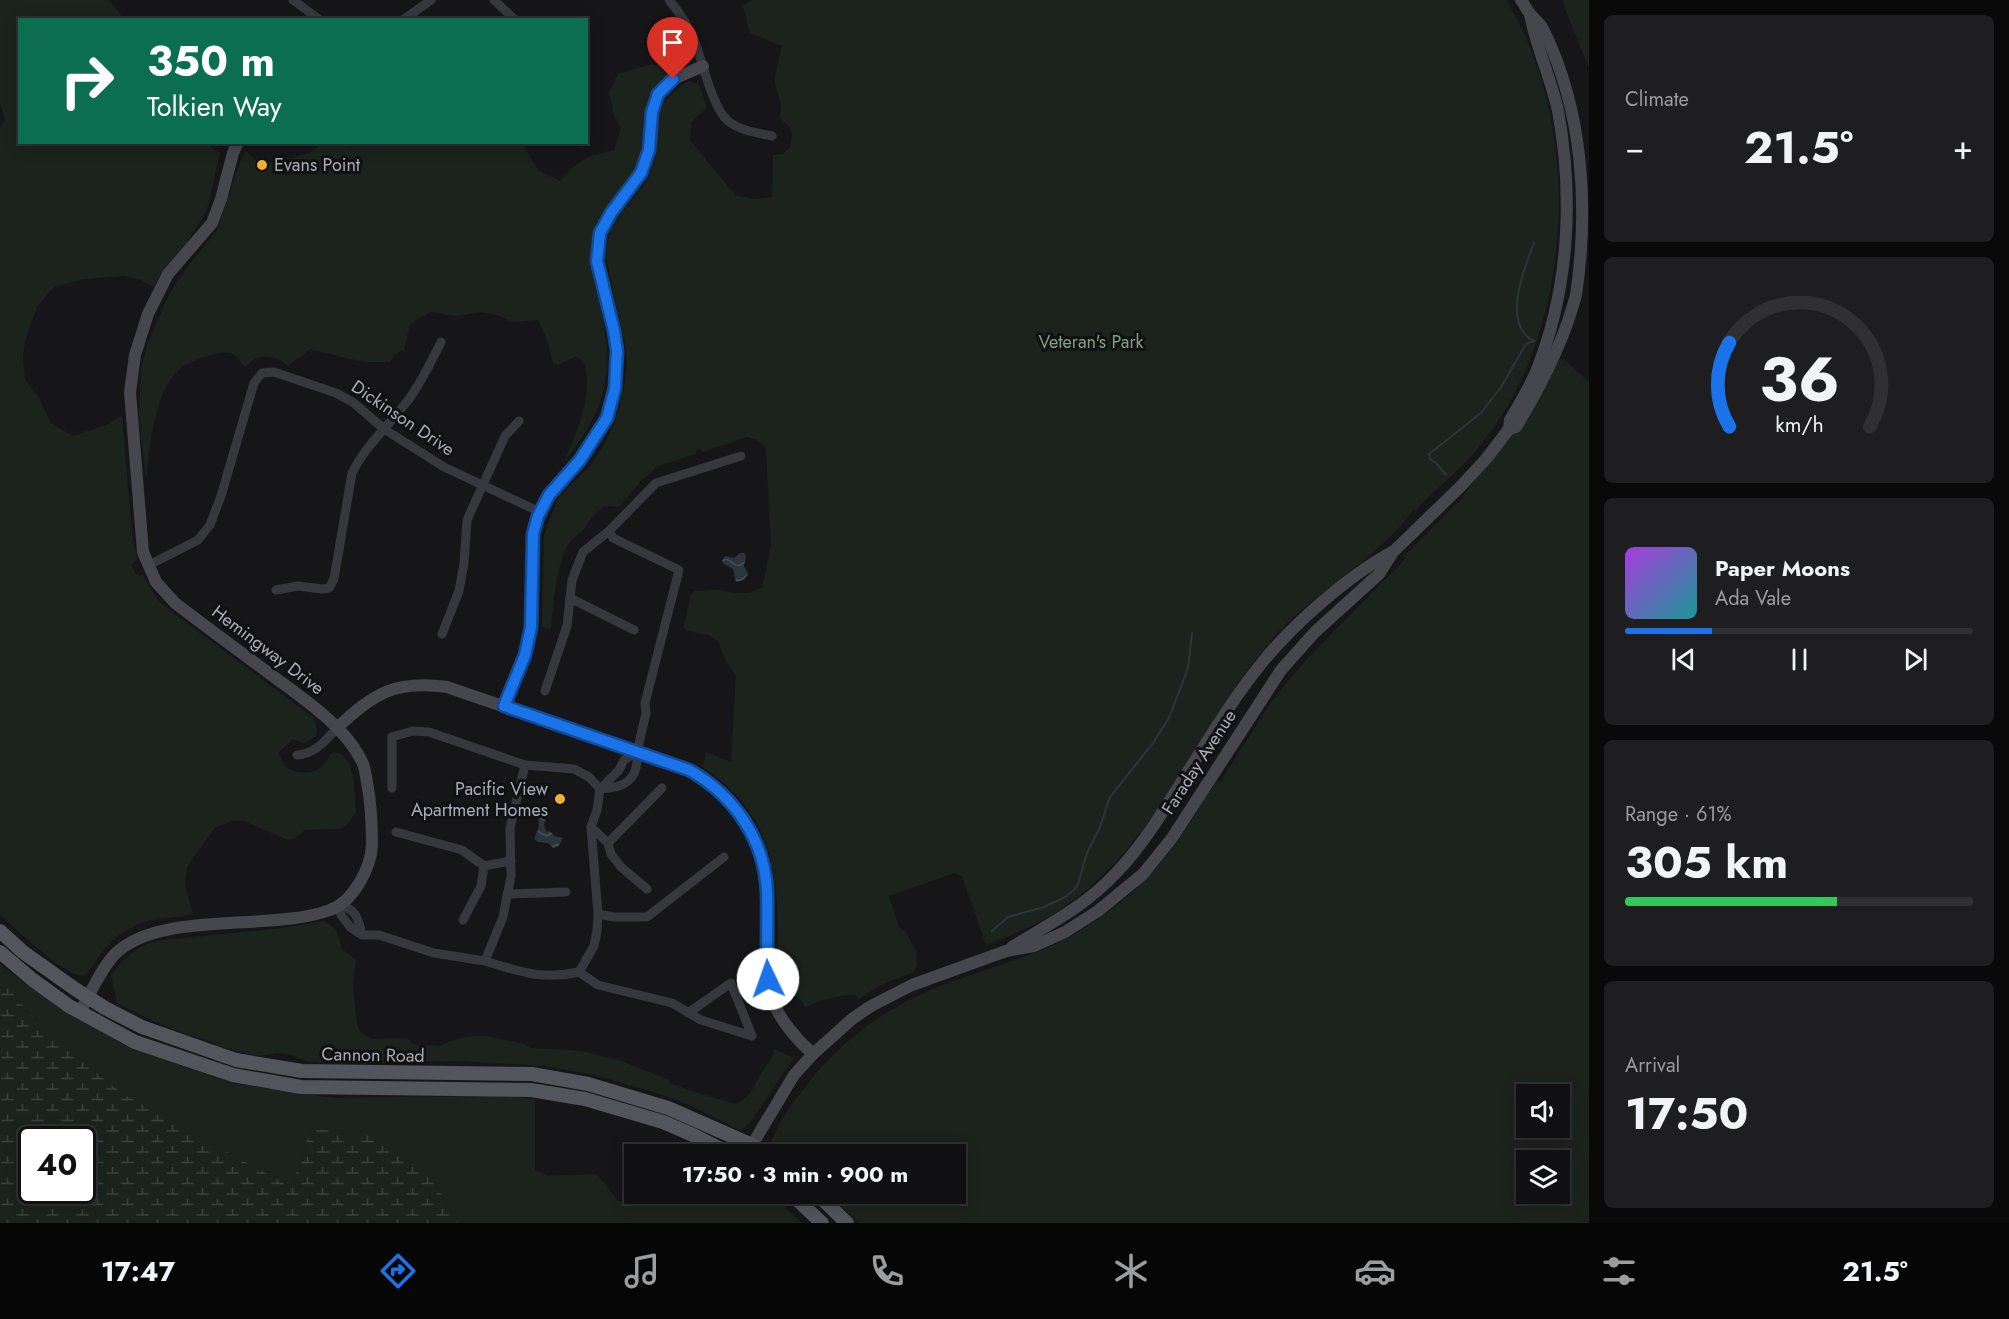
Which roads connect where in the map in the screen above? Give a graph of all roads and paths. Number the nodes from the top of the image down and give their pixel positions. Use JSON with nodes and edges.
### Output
{"nodes":[{"id":1,"x":293,"y":0,"type":"edge"},
{"id":2,"x":431,"y":0,"type":"edge"},
{"id":3,"x":494,"y":0,"type":"edge"},
{"id":4,"x":669,"y":0,"type":"edge"},
{"id":5,"x":1521,"y":0,"type":"edge"},
{"id":6,"x":1530,"y":14,"type":"junction"},
{"id":7,"x":317,"y":18,"type":"edge"},
{"id":8,"x":406,"y":18,"type":"edge"},
{"id":9,"x":513,"y":18,"type":"edge"},
{"id":10,"x":703,"y":66,"type":"junction"},
{"id":11,"x":772,"y":136,"type":"dead end"},
{"id":12,"x":237,"y":144,"type":"edge"},
{"id":13,"x":441,"y":342,"type":"dead end"},
{"id":14,"x":519,"y":421,"type":"dead end"},
{"id":15,"x":384,"y":429,"type":"junction"},
{"id":16,"x":1509,"y":429,"type":"junction"},
{"id":17,"x":741,"y":456,"type":"dead end"},
{"id":18,"x":482,"y":484,"type":"junction"},
{"id":19,"x":540,"y":512,"type":"junction"},
{"id":20,"x":609,"y":531,"type":"junction"},
{"id":21,"x":1393,"y":552,"type":"junction"},
{"id":22,"x":149,"y":565,"type":"junction"},
{"id":23,"x":276,"y":590,"type":"dead end"},
{"id":24,"x":570,"y":598,"type":"junction"},
{"id":25,"x":634,"y":630,"type":"dead end"},
{"id":26,"x":442,"y":634,"type":"dead end"},
{"id":27,"x":545,"y":692,"type":"dead end"},
{"id":28,"x":504,"y":706,"type":"junction"},
{"id":29,"x":337,"y":728,"type":"junction"},
{"id":30,"x":637,"y":752,"type":"junction"},
{"id":31,"x":297,"y":755,"type":"dead end"},
{"id":32,"x":525,"y":765,"type":"junction"},
{"id":33,"x":392,"y":788,"type":"dead end"},
{"id":34,"x":662,"y":788,"type":"dead end"},
{"id":35,"x":600,"y":789,"type":"junction"},
{"id":36,"x":591,"y":827,"type":"junction"},
{"id":37,"x":396,"y":832,"type":"dead end"},
{"id":38,"x":608,"y":843,"type":"junction"},
{"id":39,"x":724,"y":857,"type":"dead end"},
{"id":40,"x":511,"y":861,"type":"junction"},
{"id":41,"x":484,"y":866,"type":"junction"},
{"id":42,"x":647,"y":888,"type":"dead end"},
{"id":43,"x":566,"y":892,"type":"dead end"},
{"id":44,"x":507,"y":894,"type":"junction"},
{"id":45,"x":339,"y":904,"type":"junction"},
{"id":46,"x":598,"y":915,"type":"junction"},
{"id":47,"x":463,"y":920,"type":"dead end"},
{"id":48,"x":0,"y":931,"type":"edge"},
{"id":49,"x":1006,"y":951,"type":"junction"},
{"id":50,"x":0,"y":952,"type":"edge"},
{"id":51,"x":485,"y":961,"type":"junction"},
{"id":52,"x":579,"y":972,"type":"junction"},
{"id":53,"x":88,"y":998,"type":"junction"},
{"id":54,"x":80,"y":1012,"type":"junction"},
{"id":55,"x":688,"y":1013,"type":"junction"},
{"id":56,"x":813,"y":1054,"type":"junction"},
{"id":57,"x":711,"y":1144,"type":"edge"},
{"id":58,"x":747,"y":1144,"type":"edge"},
{"id":59,"x":752,"y":1144,"type":"edge"},
{"id":60,"x":802,"y":1204,"type":"edge"},
{"id":61,"x":827,"y":1204,"type":"edge"},
{"id":62,"x":822,"y":1223,"type":"edge"},
{"id":63,"x":847,"y":1223,"type":"edge"}],
"edges":[{"from":1,"to":7,"type":"street"},
{"from":2,"to":8,"type":"street"},
{"from":3,"to":9,"type":"street"},
{"from":4,"to":10,"type":"street"},
{"from":5,"to":6,"type":"street","name":"Faraday Avenue"},
{"from":6,"to":16,"type":"street","name":"Faraday Avenue"},
{"from":6,"to":16,"type":"street","name":"Faraday Avenue"},
{"from":10,"to":11,"type":"street"},
{"from":10,"to":19,"type":"street"},
{"from":12,"to":22,"type":"street","name":"Hemingway Drive"},
{"from":13,"to":15,"type":"street"},
{"from":14,"to":18,"type":"street"},
{"from":15,"to":18,"type":"street","name":"Dickinson Drive"},
{"from":15,"to":22,"type":"street","name":"Dickinson Drive"},
{"from":15,"to":23,"type":"street"},
{"from":16,"to":21,"type":"street","name":"Faraday Avenue"},
{"from":17,"to":20,"type":"street"},
{"from":18,"to":19,"type":"street","name":"Dickinson Drive"},
{"from":18,"to":26,"type":"street"},
{"from":19,"to":28,"type":"street"},
{"from":20,"to":24,"type":"street"},
{"from":20,"to":30,"type":"street"},
{"from":21,"to":49,"type":"street","name":"Faraday Avenue"},
{"from":21,"to":49,"type":"street","name":"Faraday Avenue"},
{"from":22,"to":29,"type":"street","name":"Hemingway Drive"},
{"from":24,"to":25,"type":"street"},
{"from":24,"to":27,"type":"street"},
{"from":28,"to":29,"type":"street"},
{"from":28,"to":30,"type":"street"},
{"from":29,"to":31,"type":"street"},
{"from":29,"to":45,"type":"street","name":"Hemingway Drive"},
{"from":30,"to":35,"type":"street"},
{"from":30,"to":35,"type":"street"},
{"from":30,"to":56,"type":"street"},
{"from":32,"to":33,"type":"street"},
{"from":32,"to":35,"type":"street"},
{"from":32,"to":40,"type":"street"},
{"from":34,"to":38,"type":"street"},
{"from":35,"to":36,"type":"street"},
{"from":36,"to":38,"type":"street"},
{"from":36,"to":46,"type":"street"},
{"from":37,"to":41,"type":"street"},
{"from":38,"to":42,"type":"street"},
{"from":39,"to":46,"type":"street"},
{"from":40,"to":41,"type":"street"},
{"from":40,"to":44,"type":"street"},
{"from":41,"to":47,"type":"street"},
{"from":43,"to":44,"type":"street"},
{"from":44,"to":51,"type":"street"},
{"from":45,"to":51,"type":"street"},
{"from":45,"to":53,"type":"street","name":"Hemingway Drive"},
{"from":46,"to":52,"type":"street"},
{"from":48,"to":53,"type":"main road","name":"Cannon Road"},
{"from":49,"to":56,"type":"street","name":"Faraday Avenue"},
{"from":50,"to":54,"type":"main road","name":"Cannon Road"},
{"from":51,"to":52,"type":"street"},
{"from":52,"to":55,"type":"street"},
{"from":53,"to":54,"type":"street","name":"Hemingway Drive"},
{"from":53,"to":58,"type":"main road","name":"Cannon Road"},
{"from":54,"to":57,"type":"main road","name":"Cannon Road"},
{"from":55,"to":55,"type":"street"},
{"from":56,"to":59,"type":"street","name":"Faraday Avenue"},
{"from":60,"to":62,"type":"main road"},
{"from":61,"to":63,"type":"main road"}]}
